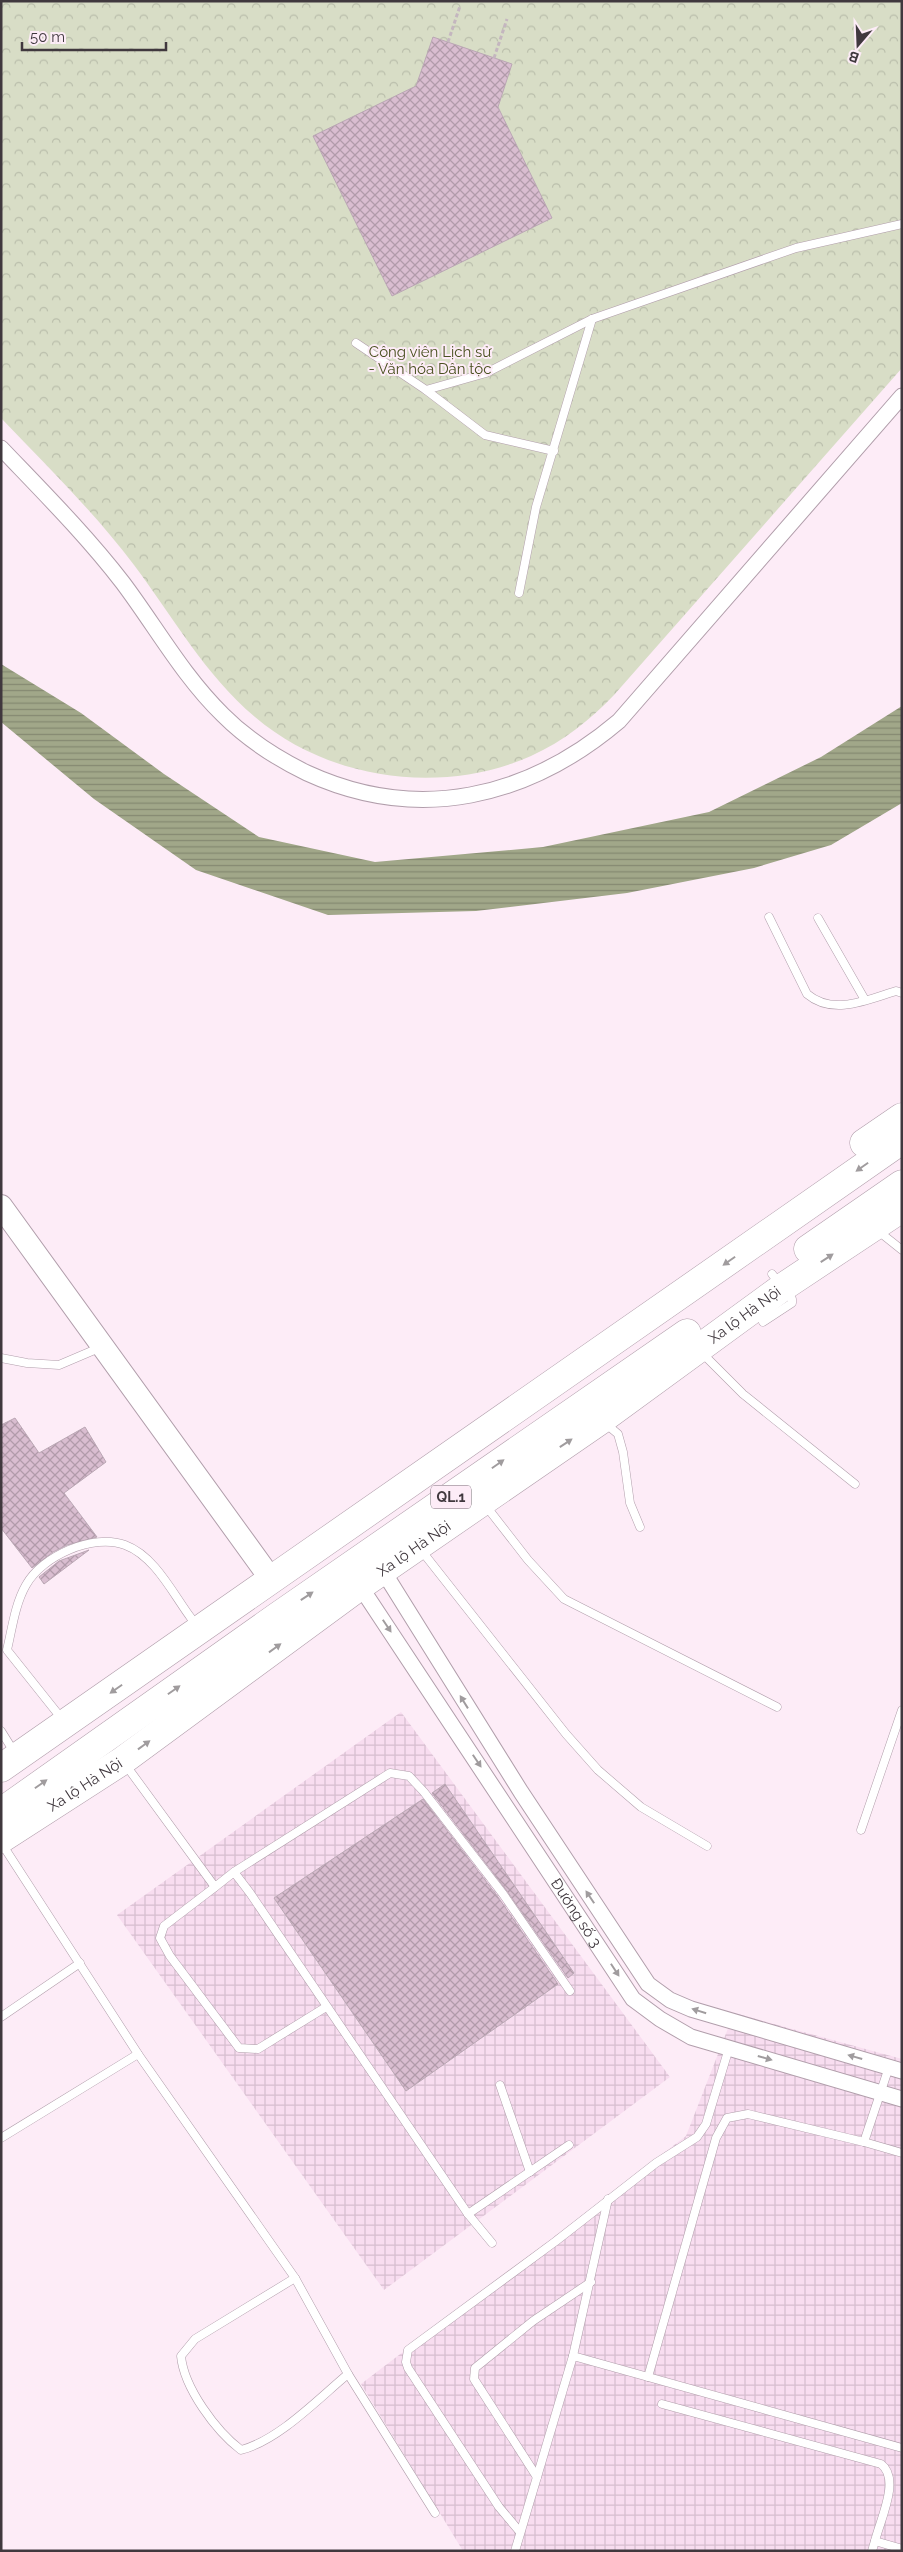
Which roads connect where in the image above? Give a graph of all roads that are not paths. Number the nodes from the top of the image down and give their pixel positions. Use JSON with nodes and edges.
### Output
{"nodes":[{"id":1,"x":902,"y":224,"type":"edge"},
{"id":2,"x":592,"y":319,"type":"junction"},
{"id":3,"x":356,"y":343,"type":"dead end"},
{"id":4,"x":426,"y":390,"type":"junction"},
{"id":5,"x":902,"y":396,"type":"edge"},
{"id":6,"x":1,"y":448,"type":"edge"},
{"id":7,"x":554,"y":451,"type":"junction"},
{"id":8,"x":519,"y":594,"type":"dead end"},
{"id":9,"x":770,"y":917,"type":"dead end"},
{"id":10,"x":818,"y":918,"type":"dead end"},
{"id":11,"x":902,"y":993,"type":"edge"},
{"id":12,"x":865,"y":1000,"type":"junction"},
{"id":13,"x":902,"y":1117,"type":"edge"},
{"id":14,"x":902,"y":1140,"type":"edge"},
{"id":15,"x":902,"y":1184,"type":"edge"},
{"id":16,"x":1,"y":1206,"type":"edge"},
{"id":17,"x":902,"y":1208,"type":"edge"},
{"id":18,"x":866,"y":1221,"type":"junction"},
{"id":19,"x":902,"y":1250,"type":"edge"},
{"id":20,"x":777,"y":1281,"type":"junction"},
{"id":21,"x":764,"y":1322,"type":"dead end"},
{"id":22,"x":691,"y":1341,"type":"junction"},
{"id":23,"x":101,"y":1347,"type":"junction"},
{"id":24,"x":1,"y":1358,"type":"edge"},
{"id":25,"x":598,"y":1409,"type":"junction"},
{"id":26,"x":855,"y":1484,"type":"dead end"},
{"id":27,"x":476,"y":1492,"type":"junction"},
{"id":28,"x":640,"y":1527,"type":"dead end"},
{"id":29,"x":410,"y":1537,"type":"junction"},
{"id":30,"x":376,"y":1561,"type":"junction"},
{"id":31,"x":267,"y":1574,"type":"junction"},
{"id":32,"x":354,"y":1577,"type":"junction"},
{"id":33,"x":191,"y":1618,"type":"junction"},
{"id":34,"x":1,"y":1642,"type":"edge"},
{"id":35,"x":7,"y":1650,"type":"junction"},
{"id":36,"x":170,"y":1650,"type":"junction"},
{"id":37,"x":777,"y":1707,"type":"dead end"},
{"id":38,"x":902,"y":1710,"type":"edge"},
{"id":39,"x":58,"y":1729,"type":"junction"},
{"id":40,"x":4,"y":1750,"type":"edge"},
{"id":41,"x":114,"y":1750,"type":"junction"},
{"id":42,"x":1,"y":1812,"type":"edge"},
{"id":43,"x":861,"y":1830,"type":"dead end"},
{"id":44,"x":1,"y":1841,"type":"edge"},
{"id":45,"x":707,"y":1846,"type":"dead end"},
{"id":46,"x":234,"y":1872,"type":"junction"},
{"id":47,"x":215,"y":1886,"type":"junction"},
{"id":48,"x":80,"y":1963,"type":"junction"},
{"id":49,"x":570,"y":1991,"type":"dead end"},
{"id":50,"x":670,"y":2000,"type":"junction"},
{"id":51,"x":326,"y":2007,"type":"junction"},
{"id":52,"x":1,"y":2017,"type":"edge"},
{"id":53,"x":660,"y":2019,"type":"junction"},
{"id":54,"x":729,"y":2048,"type":"junction"},
{"id":55,"x":138,"y":2054,"type":"junction"},
{"id":56,"x":895,"y":2069,"type":"edge"},
{"id":57,"x":500,"y":2085,"type":"dead end"},
{"id":58,"x":880,"y":2092,"type":"junction"},
{"id":59,"x":902,"y":2099,"type":"edge"},
{"id":60,"x":1,"y":2138,"type":"edge"},
{"id":61,"x":864,"y":2142,"type":"junction"},
{"id":62,"x":569,"y":2145,"type":"dead end"},
{"id":63,"x":902,"y":2153,"type":"edge"},
{"id":64,"x":530,"y":2172,"type":"junction"},
{"id":65,"x":608,"y":2199,"type":"junction"},
{"id":66,"x":468,"y":2214,"type":"junction"},
{"id":67,"x":492,"y":2243,"type":"dead end"},
{"id":68,"x":295,"y":2278,"type":"junction"},
{"id":69,"x":591,"y":2282,"type":"junction"},
{"id":70,"x":573,"y":2356,"type":"junction"},
{"id":71,"x":348,"y":2374,"type":"junction"},
{"id":72,"x":648,"y":2376,"type":"junction"},
{"id":73,"x":662,"y":2404,"type":"dead end"},
{"id":74,"x":902,"y":2448,"type":"edge"},
{"id":75,"x":537,"y":2476,"type":"junction"},
{"id":76,"x":435,"y":2513,"type":"dead end"},
{"id":77,"x":520,"y":2532,"type":"junction"},
{"id":78,"x":875,"y":2541,"type":"junction"},
{"id":79,"x":902,"y":2549,"type":"edge"},
{"id":80,"x":515,"y":2551,"type":"edge"},
{"id":81,"x":872,"y":2551,"type":"edge"}],
"edges":[{"from":1,"to":2,"type":"lane"},
{"from":2,"to":4,"type":"lane"},
{"from":2,"to":7,"type":"lane"},
{"from":3,"to":4,"type":"lane"},
{"from":4,"to":7,"type":"lane"},
{"from":5,"to":6,"type":"street"},
{"from":7,"to":8,"type":"lane"},
{"from":9,"to":12,"type":"lane"},
{"from":10,"to":12,"type":"lane"},
{"from":11,"to":12,"type":"lane"},
{"from":13,"to":31,"type":"highway","number":"QL.1"},
{"from":14,"to":31,"type":"highway","number":"QL.1","one_way":true},
{"from":15,"to":18,"type":"highway","name":"Xa lộ Hà Nội","number":"QL.1"},
{"from":16,"to":23,"type":"street"},
{"from":17,"to":18,"type":"highway","name":"Xa lộ Hà Nội","number":"QL.1"},
{"from":18,"to":19,"type":"lane"},
{"from":20,"to":18,"type":"highway","name":"Xa lộ Hà Nội","number":"QL.1","one_way":true},
{"from":20,"to":21,"type":"lane"},
{"from":20,"to":22,"type":"highway","name":"Xa lộ Hà Nội","number":"QL.1"},
{"from":22,"to":25,"type":"highway","name":"Xa lộ Hà Nội","number":"QL.1"},
{"from":22,"to":26,"type":"lane"},
{"from":23,"to":24,"type":"lane"},
{"from":23,"to":31,"type":"street"},
{"from":27,"to":25,"type":"highway","name":"Xa lộ Hà Nội","number":"QL.1","one_way":true},
{"from":25,"to":28,"type":"lane"},
{"from":27,"to":29,"type":"highway","name":"Xa lộ Hà Nội","number":"QL.1"},
{"from":27,"to":37,"type":"lane"},
{"from":29,"to":30,"type":"highway","name":"Xa lộ Hà Nội","number":"QL.1"},
{"from":29,"to":45,"type":"lane"},
{"from":30,"to":32,"type":"highway","name":"Xa lộ Hà Nội","number":"QL.1"},
{"from":50,"to":30,"type":"street","name":"Đường số 3","one_way":true},
{"from":31,"to":33,"type":"highway","number":"QL.1"},
{"from":31,"to":36,"type":"highway","number":"QL.1"},
{"from":41,"to":32,"type":"highway","name":"Xa lộ Hà Nội","number":"QL.1","one_way":true},
{"from":32,"to":53,"type":"street","name":"Đường số 3","one_way":true},
{"from":33,"to":35,"type":"lane"},
{"from":33,"to":36,"type":"highway","number":"QL.1"},
{"from":34,"to":35,"type":"lane"},
{"from":35,"to":39,"type":"lane"},
{"from":36,"to":39,"type":"highway","number":"QL.1","one_way":true},
{"from":38,"to":43,"type":"lane"},
{"from":39,"to":40,"type":"highway","number":"QL.1"},
{"from":42,"to":41,"type":"highway","name":"Xa lộ Hà Nội","number":"QL.1","one_way":true},
{"from":41,"to":44,"type":"highway","name":"Xa lộ Hà Nội","number":"QL.1"},
{"from":41,"to":47,"type":"lane"},
{"from":44,"to":48,"type":"lane"},
{"from":46,"to":47,"type":"lane"},
{"from":46,"to":49,"type":"lane"},
{"from":46,"to":51,"type":"lane"},
{"from":47,"to":51,"type":"lane"},
{"from":48,"to":52,"type":"lane"},
{"from":48,"to":55,"type":"lane"},
{"from":50,"to":53,"type":"street"},
{"from":56,"to":50,"type":"street","name":"Đường số 3","one_way":true},
{"from":51,"to":66,"type":"lane"},
{"from":53,"to":54,"type":"street","name":"Đường số 3"},
{"from":54,"to":58,"type":"street","name":"Đường số 3","one_way":true},
{"from":54,"to":65,"type":"lane"},
{"from":55,"to":60,"type":"lane"},
{"from":55,"to":68,"type":"lane"},
{"from":56,"to":58,"type":"lane"},
{"from":57,"to":64,"type":"lane"},
{"from":58,"to":59,"type":"street","name":"Đường số 3"},
{"from":58,"to":61,"type":"lane"},
{"from":61,"to":63,"type":"lane"},
{"from":61,"to":72,"type":"lane"},
{"from":62,"to":64,"type":"lane"},
{"from":64,"to":66,"type":"lane"},
{"from":65,"to":69,"type":"lane"},
{"from":65,"to":77,"type":"lane"},
{"from":66,"to":67,"type":"lane"},
{"from":68,"to":71,"type":"lane"},
{"from":68,"to":71,"type":"lane"},
{"from":69,"to":70,"type":"lane"},
{"from":69,"to":75,"type":"lane"},
{"from":70,"to":72,"type":"lane"},
{"from":70,"to":75,"type":"lane"},
{"from":71,"to":76,"type":"lane"},
{"from":72,"to":74,"type":"lane"},
{"from":73,"to":78,"type":"lane"},
{"from":75,"to":77,"type":"lane"},
{"from":77,"to":80,"type":"lane"},
{"from":78,"to":79,"type":"lane"},
{"from":78,"to":81,"type":"lane"}]}
